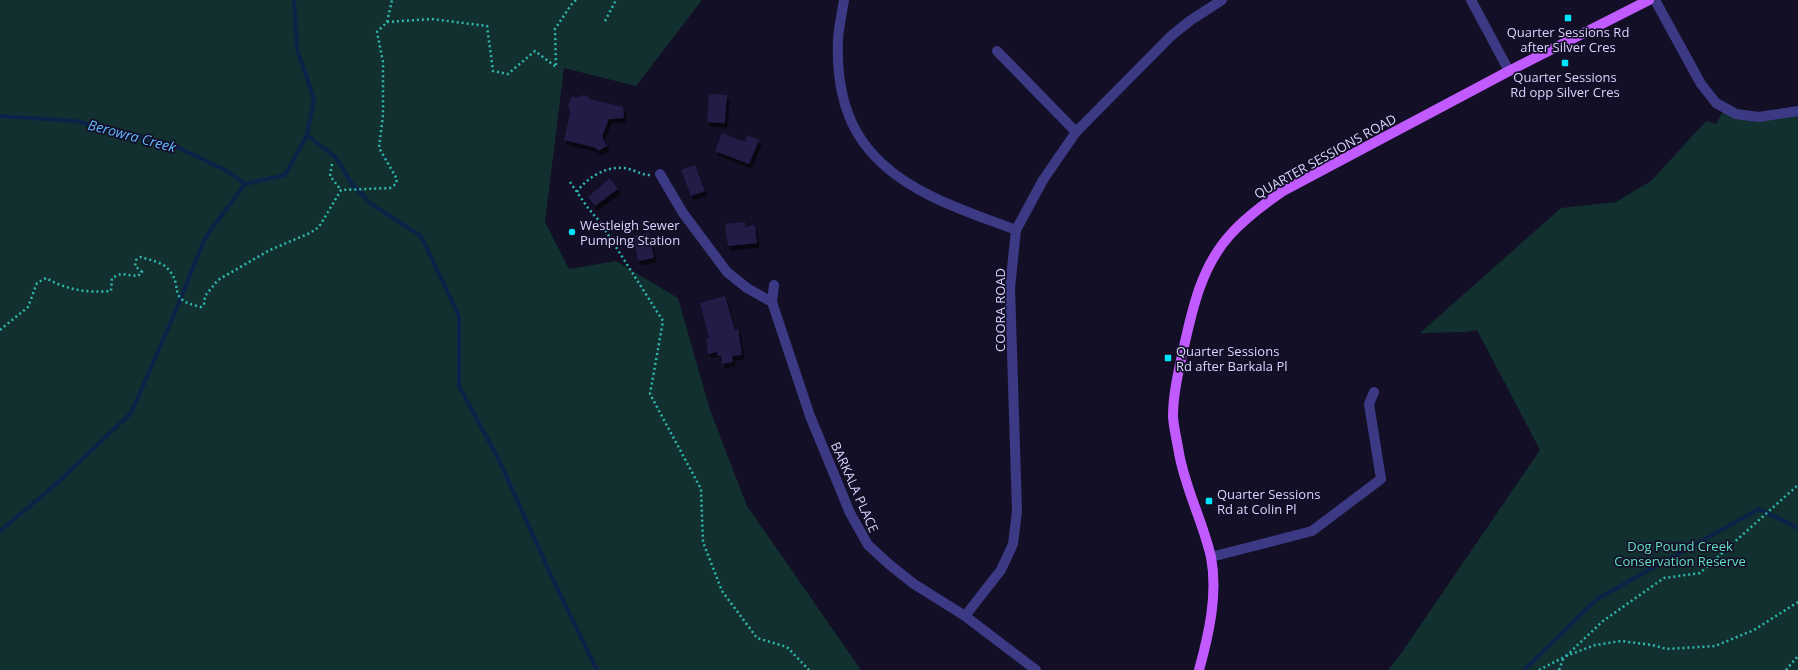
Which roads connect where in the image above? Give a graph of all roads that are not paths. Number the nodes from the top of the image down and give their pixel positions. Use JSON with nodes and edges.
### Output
{"nodes":[{"id":1,"x":844,"y":0,"type":"edge"},
{"id":2,"x":1222,"y":0,"type":"edge"},
{"id":3,"x":1471,"y":0,"type":"edge"},
{"id":4,"x":1649,"y":0,"type":"edge"},
{"id":5,"x":1655,"y":0,"type":"edge"},
{"id":6,"x":997,"y":51,"type":"dead end"},
{"id":7,"x":1509,"y":71,"type":"junction"},
{"id":8,"x":1798,"y":110,"type":"edge"},
{"id":9,"x":1076,"y":132,"type":"junction"},
{"id":10,"x":660,"y":174,"type":"road end"},
{"id":11,"x":1016,"y":230,"type":"junction"},
{"id":12,"x":774,"y":285,"type":"dead end"},
{"id":13,"x":772,"y":302,"type":"junction"},
{"id":14,"x":1374,"y":392,"type":"dead end"},
{"id":15,"x":1211,"y":557,"type":"junction"},
{"id":16,"x":965,"y":616,"type":"junction"},
{"id":17,"x":1036,"y":670,"type":"edge"},
{"id":18,"x":1199,"y":670,"type":"edge"}],
"edges":[{"from":1,"to":11,"type":"street"},
{"from":2,"to":9,"type":"street","name":"COORA ROAD"},
{"from":3,"to":7,"type":"street"},
{"from":4,"to":7,"type":"main road","name":"QUARTER SESSIONS ROAD"},
{"from":5,"to":8,"type":"street"},
{"from":6,"to":9,"type":"street"},
{"from":7,"to":15,"type":"main road","name":"QUARTER SESSIONS ROAD"},
{"from":9,"to":11,"type":"street","name":"COORA ROAD"},
{"from":10,"to":13,"type":"street"},
{"from":11,"to":16,"type":"street","name":"COORA ROAD"},
{"from":12,"to":13,"type":"street","name":"BARKALA PLACE"},
{"from":13,"to":16,"type":"street","name":"BARKALA PLACE"},
{"from":14,"to":15,"type":"street"},
{"from":15,"to":18,"type":"main road","name":"QUARTER SESSIONS ROAD"},
{"from":16,"to":17,"type":"street","name":"BARKALA PLACE"}]}
